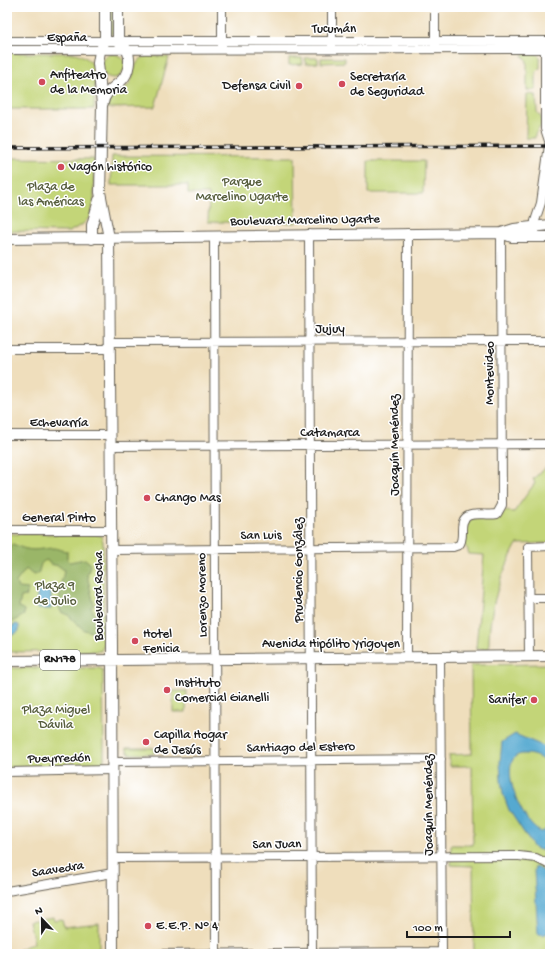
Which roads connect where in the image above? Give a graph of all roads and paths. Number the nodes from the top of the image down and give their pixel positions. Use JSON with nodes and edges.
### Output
{"nodes":[{"id":1,"x":105,"y":7,"type":"edge"},
{"id":2,"x":118,"y":7,"type":"edge"},
{"id":3,"x":222,"y":7,"type":"edge"},
{"id":4,"x":332,"y":7,"type":"edge"},
{"id":5,"x":435,"y":7,"type":"edge"},
{"id":6,"x":7,"y":41,"type":"edge"},
{"id":7,"x":118,"y":41,"type":"junction"},
{"id":8,"x":550,"y":41,"type":"edge"},
{"id":9,"x":222,"y":45,"type":"junction"},
{"id":10,"x":332,"y":45,"type":"junction"},
{"id":11,"x":435,"y":45,"type":"junction"},
{"id":12,"x":103,"y":46,"type":"junction"},
{"id":13,"x":548,"y":47,"type":"edge"},
{"id":14,"x":7,"y":50,"type":"edge"},
{"id":15,"x":127,"y":50,"type":"junction"},
{"id":16,"x":102,"y":105,"type":"junction"},
{"id":17,"x":548,"y":129,"type":"edge"},
{"id":18,"x":549,"y":140,"type":"edge"},
{"id":19,"x":547,"y":162,"type":"junction"},
{"id":20,"x":550,"y":190,"type":"edge"},
{"id":21,"x":100,"y":192,"type":"junction"},
{"id":22,"x":550,"y":225,"type":"edge"},
{"id":23,"x":535,"y":226,"type":"junction"},
{"id":24,"x":408,"y":233,"type":"junction"},
{"id":25,"x":501,"y":233,"type":"junction"},
{"id":26,"x":309,"y":234,"type":"junction"},
{"id":27,"x":214,"y":236,"type":"junction"},
{"id":28,"x":538,"y":237,"type":"junction"},
{"id":29,"x":550,"y":237,"type":"edge"},
{"id":30,"x":92,"y":238,"type":"junction"},
{"id":31,"x":109,"y":238,"type":"junction"},
{"id":32,"x":7,"y":239,"type":"edge"},
{"id":33,"x":408,"y":341,"type":"junction"},
{"id":34,"x":550,"y":341,"type":"edge"},
{"id":35,"x":214,"y":342,"type":"junction"},
{"id":36,"x":310,"y":342,"type":"junction"},
{"id":37,"x":502,"y":342,"type":"junction"},
{"id":38,"x":110,"y":345,"type":"junction"},
{"id":39,"x":7,"y":349,"type":"edge"},
{"id":40,"x":7,"y":435,"type":"edge"},
{"id":41,"x":111,"y":435,"type":"junction"},
{"id":42,"x":407,"y":444,"type":"junction"},
{"id":43,"x":502,"y":444,"type":"junction"},
{"id":44,"x":550,"y":444,"type":"edge"},
{"id":45,"x":214,"y":445,"type":"junction"},
{"id":46,"x":310,"y":445,"type":"junction"},
{"id":47,"x":111,"y":446,"type":"junction"},
{"id":48,"x":7,"y":530,"type":"edge"},
{"id":49,"x":111,"y":530,"type":"junction"},
{"id":50,"x":459,"y":545,"type":"joint"},
{"id":51,"x":550,"y":546,"type":"edge"},
{"id":52,"x":406,"y":547,"type":"junction"},
{"id":53,"x":311,"y":548,"type":"junction"},
{"id":54,"x":215,"y":549,"type":"junction"},
{"id":55,"x":112,"y":550,"type":"junction"},
{"id":56,"x":528,"y":598,"type":"junction"},
{"id":57,"x":550,"y":598,"type":"edge"},
{"id":58,"x":406,"y":656,"type":"junction"},
{"id":59,"x":440,"y":656,"type":"junction"},
{"id":60,"x":529,"y":656,"type":"junction"},
{"id":61,"x":550,"y":656,"type":"edge"},
{"id":62,"x":311,"y":657,"type":"junction"},
{"id":63,"x":216,"y":658,"type":"junction"},
{"id":64,"x":112,"y":660,"type":"junction"},
{"id":65,"x":7,"y":661,"type":"edge"},
{"id":66,"x":312,"y":759,"type":"junction"},
{"id":67,"x":441,"y":759,"type":"junction"},
{"id":68,"x":215,"y":760,"type":"junction"},
{"id":69,"x":112,"y":766,"type":"junction"},
{"id":70,"x":7,"y":772,"type":"edge"},
{"id":71,"x":312,"y":856,"type":"junction"},
{"id":72,"x":442,"y":856,"type":"junction"},
{"id":73,"x":214,"y":857,"type":"junction"},
{"id":74,"x":113,"y":858,"type":"junction"},
{"id":75,"x":550,"y":865,"type":"edge"},
{"id":76,"x":112,"y":873,"type":"junction"},
{"id":77,"x":7,"y":891,"type":"edge"},
{"id":78,"x":312,"y":953,"type":"edge"},
{"id":79,"x":442,"y":953,"type":"edge"},
{"id":80,"x":112,"y":954,"type":"edge"},
{"id":81,"x":153,"y":954,"type":"edge"},
{"id":82,"x":216,"y":954,"type":"edge"}],
"edges":[{"from":1,"to":12,"type":"main road"},
{"from":2,"to":7,"type":"main road"},
{"from":3,"to":9,"type":"street"},
{"from":4,"to":10,"type":"street"},
{"from":5,"to":11,"type":"street"},
{"from":6,"to":12,"type":"street","name":"España"},
{"from":7,"to":9,"type":"street","name":"Tucumán"},
{"from":7,"to":12,"type":"street","name":"España"},
{"from":7,"to":15,"type":"main road"},
{"from":8,"to":11,"type":"street","name":"Tucumán"},
{"from":9,"to":10,"type":"street","name":"Tucumán"},
{"from":9,"to":15,"type":"street","name":"Tucumán"},
{"from":10,"to":11,"type":"street","name":"Tucumán"},
{"from":11,"to":13,"type":"street","name":"Tucumán"},
{"from":12,"to":14,"type":"street","name":"España"},
{"from":12,"to":15,"type":"street","name":"España"},
{"from":12,"to":16,"type":"main road"},
{"from":13,"to":17,"type":"street"},
{"from":15,"to":16,"type":"main road"},
{"from":16,"to":21,"type":"main road"},
{"from":17,"to":18,"type":"street"},
{"from":18,"to":19,"type":"street"},
{"from":19,"to":20,"type":"street"},
{"from":19,"to":23,"type":"street"},
{"from":21,"to":30,"type":"main road"},
{"from":21,"to":31,"type":"main road","name":"Boulevard Rocha"},
{"from":22,"to":23,"type":"main road","name":"Boulevard Marcelino Ugarte"},
{"from":23,"to":25,"type":"main road","name":"Boulevard Marcelino Ugarte"},
{"from":23,"to":28,"type":"street"},
{"from":24,"to":25,"type":"main road","name":"Boulevard Marcelino Ugarte"},
{"from":24,"to":26,"type":"main road","name":"Boulevard Marcelino Ugarte"},
{"from":24,"to":33,"type":"street","name":"Joaquín Menéndez"},
{"from":25,"to":28,"type":"main road","name":"Boulevard Marcelino Ugarte"},
{"from":25,"to":37,"type":"street","name":"Montevideo"},
{"from":26,"to":27,"type":"main road","name":"Boulevard Marcelino Ugarte"},
{"from":26,"to":36,"type":"street","name":"Prudencio González"},
{"from":27,"to":31,"type":"main road","name":"Boulevard Marcelino Ugarte"},
{"from":27,"to":35,"type":"street","name":"Lorenzo Moreno"},
{"from":28,"to":29,"type":"main road","name":"Boulevard Marcelino Ugarte"},
{"from":30,"to":31,"type":"main road","name":"Boulevard Marcelino Ugarte"},
{"from":30,"to":32,"type":"main road","name":"Boulevard Marcelino Ugarte"},
{"from":31,"to":38,"type":"main road","name":"Boulevard Rocha"},
{"from":33,"to":36,"type":"street","name":"Jujuy"},
{"from":33,"to":37,"type":"street","name":"Jujuy"},
{"from":33,"to":42,"type":"street","name":"Joaquín Menéndez"},
{"from":34,"to":37,"type":"street","name":"Jujuy"},
{"from":35,"to":36,"type":"street","name":"Jujuy"},
{"from":35,"to":38,"type":"street","name":"Jujuy"},
{"from":35,"to":45,"type":"street","name":"Lorenzo Moreno"},
{"from":36,"to":46,"type":"street","name":"Prudencio González"},
{"from":37,"to":43,"type":"street","name":"Montevideo"},
{"from":38,"to":39,"type":"street","name":"Jujuy"},
{"from":38,"to":41,"type":"main road","name":"Boulevard Rocha"},
{"from":40,"to":41,"type":"street","name":"Echevarría"},
{"from":41,"to":47,"type":"main road","name":"Boulevard Rocha"},
{"from":42,"to":43,"type":"street","name":"Catamarca"},
{"from":42,"to":46,"type":"street","name":"Catamarca"},
{"from":42,"to":52,"type":"street","name":"Joaquín Menéndez"},
{"from":43,"to":44,"type":"street","name":"Catamarca"},
{"from":43,"to":50,"type":"street","name":"Montevideo"},
{"from":45,"to":46,"type":"street","name":"Catamarca"},
{"from":45,"to":47,"type":"street","name":"Catamarca"},
{"from":45,"to":54,"type":"street","name":"Lorenzo Moreno"},
{"from":46,"to":53,"type":"street","name":"Prudencio González"},
{"from":47,"to":49,"type":"main road","name":"Boulevard Rocha"},
{"from":48,"to":49,"type":"street","name":"General Pinto"},
{"from":49,"to":55,"type":"main road","name":"Boulevard Rocha"},
{"from":50,"to":52,"type":"street","name":"San Luis"},
{"from":51,"to":56,"type":"street"},
{"from":52,"to":53,"type":"street","name":"San Luis"},
{"from":52,"to":58,"type":"street","name":"Joaquín Menéndez"},
{"from":53,"to":54,"type":"street","name":"San Luis"},
{"from":53,"to":62,"type":"street","name":"Prudencio González"},
{"from":54,"to":55,"type":"street","name":"San Luis"},
{"from":54,"to":63,"type":"street","name":"Lorenzo Moreno"},
{"from":55,"to":64,"type":"main road","name":"Boulevard Rocha"},
{"from":56,"to":57,"type":"street"},
{"from":56,"to":60,"type":"street"},
{"from":58,"to":59,"type":"main road","name":"Avenida Hipólito Yrigoyen","number":"RN178"},
{"from":58,"to":62,"type":"main road","name":"Avenida Hipólito Yrigoyen","number":"RN178"},
{"from":59,"to":60,"type":"main road","name":"Avenida Hipólito Yrigoyen","number":"RN178"},
{"from":59,"to":67,"type":"street","name":"Joaquín Menéndez"},
{"from":60,"to":61,"type":"main road","name":"Avenida Hipólito Yrigoyen","number":"RN178"},
{"from":62,"to":63,"type":"main road","name":"Avenida Hipólito Yrigoyen","number":"RN178"},
{"from":62,"to":66,"type":"street","name":"Prudencio González"},
{"from":63,"to":64,"type":"main road","name":"Avenida Hipólito Yrigoyen","number":"RN178"},
{"from":63,"to":68,"type":"street","name":"Lorenzo Moreno"},
{"from":64,"to":65,"type":"main road","number":"RN178"},
{"from":64,"to":69,"type":"main road","name":"Boulevard Rocha"},
{"from":66,"to":67,"type":"street","name":"Santiago del Estero"},
{"from":66,"to":68,"type":"street","name":"Santiago del Estero"},
{"from":66,"to":71,"type":"street","name":"Prudencio González"},
{"from":67,"to":72,"type":"street","name":"Joaquín Menéndez"},
{"from":68,"to":69,"type":"street","name":"Santiago del Estero"},
{"from":68,"to":73,"type":"street","name":"Lorenzo Moreno"},
{"from":69,"to":70,"type":"street","name":"Pueyrredón"},
{"from":69,"to":74,"type":"main road","name":"Boulevard Rocha"},
{"from":71,"to":72,"type":"street","name":"San Juan"},
{"from":71,"to":73,"type":"street","name":"San Juan"},
{"from":71,"to":78,"type":"street","name":"Prudencio González"},
{"from":72,"to":75,"type":"street","name":"San Juan"},
{"from":72,"to":79,"type":"street","name":"Joaquín Menéndez"},
{"from":73,"to":74,"type":"street","name":"San Juan"},
{"from":73,"to":82,"type":"street","name":"Lorenzo Moreno"},
{"from":74,"to":76,"type":"main road","name":"Boulevard Rocha"},
{"from":76,"to":77,"type":"street","name":"Saavedra"},
{"from":76,"to":80,"type":"main road","name":"Boulevard Rocha"},
{"from":78,"to":79,"type":"street"},
{"from":78,"to":82,"type":"street"},
{"from":81,"to":82,"type":"street"}]}
